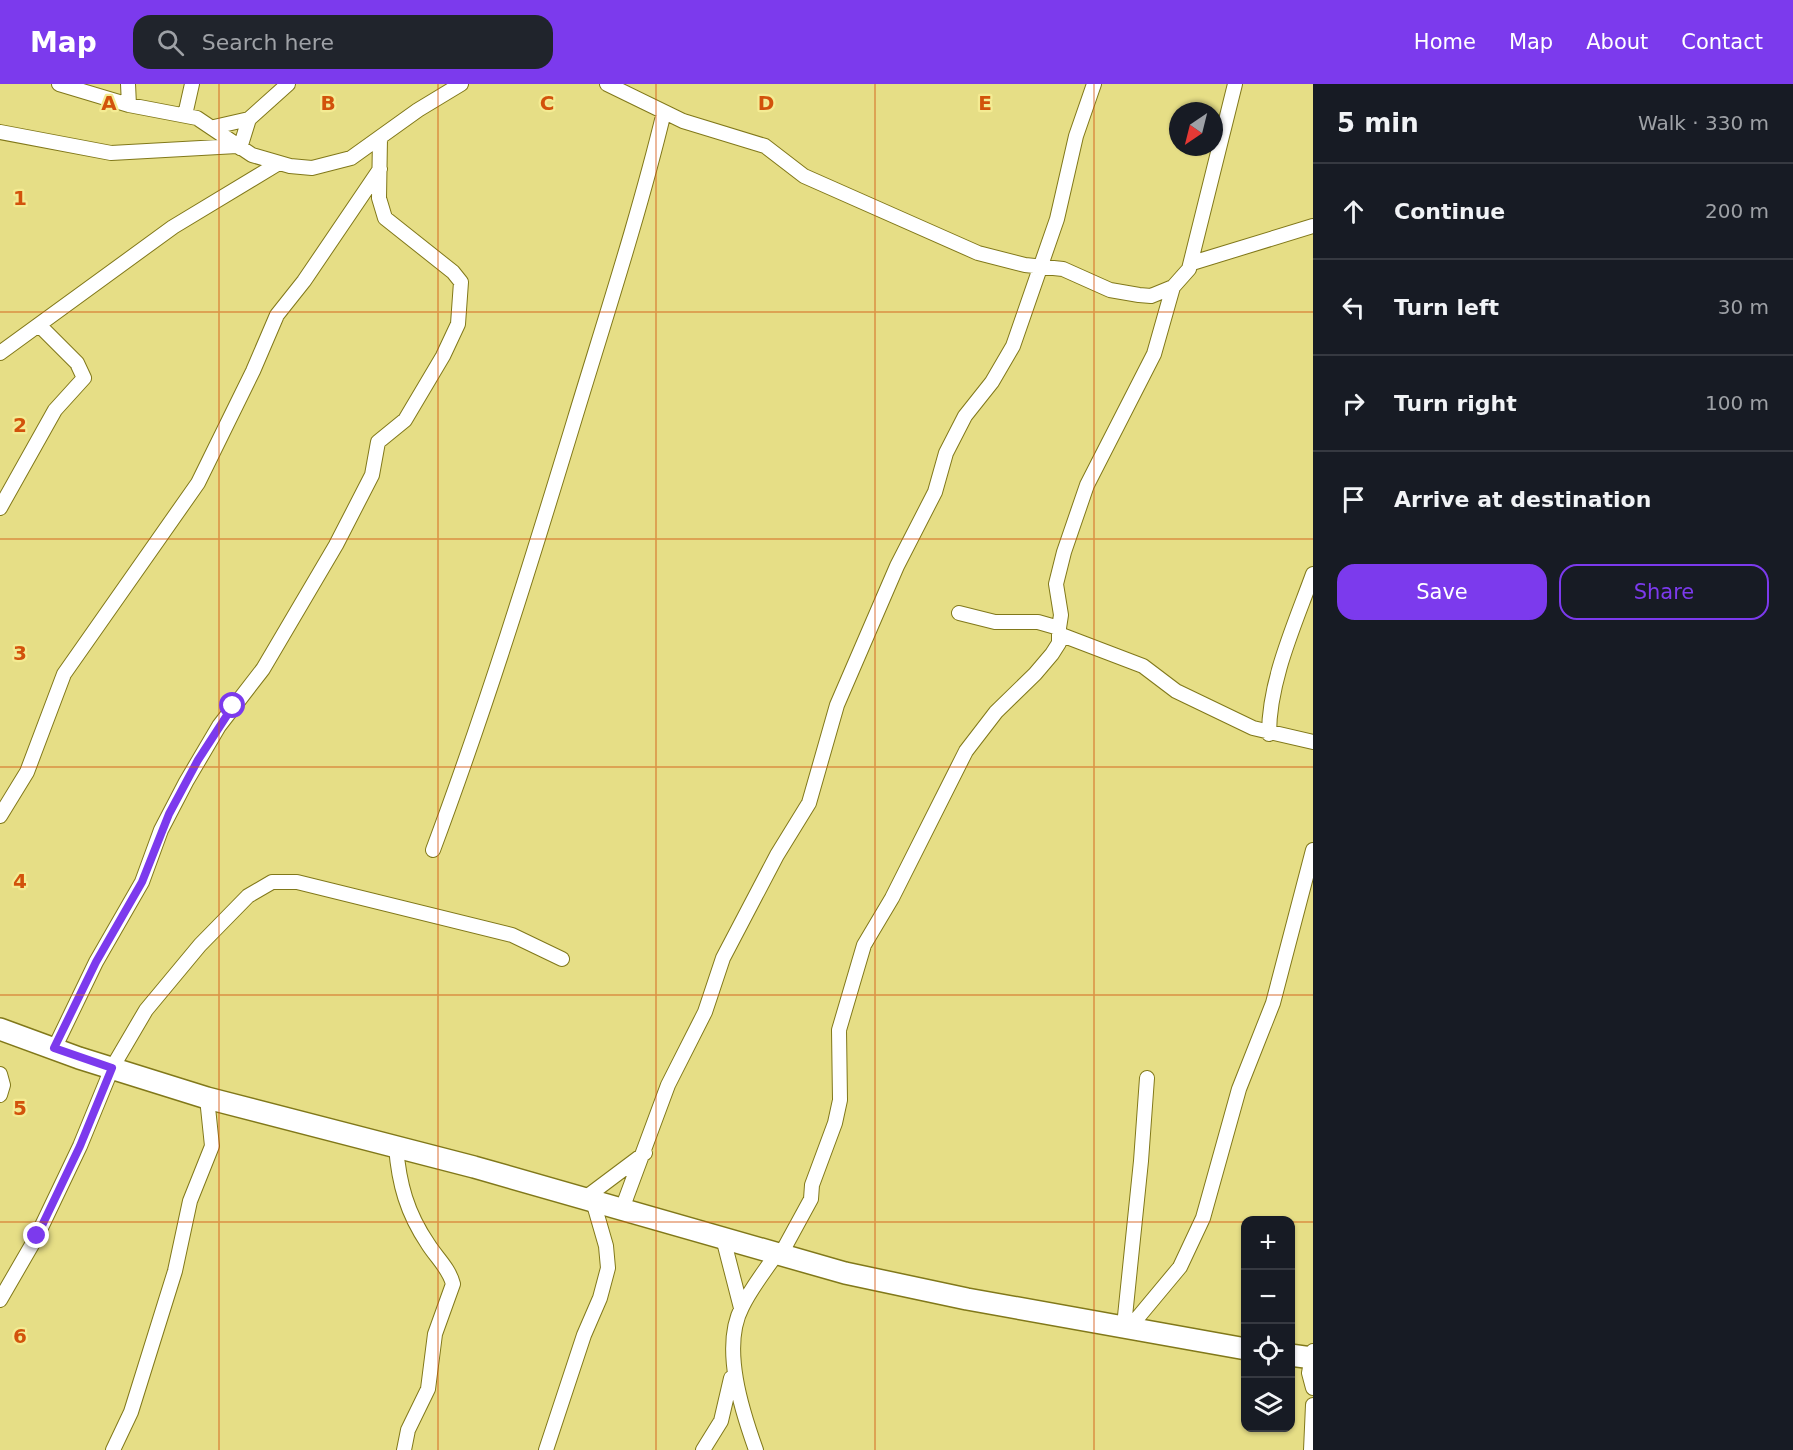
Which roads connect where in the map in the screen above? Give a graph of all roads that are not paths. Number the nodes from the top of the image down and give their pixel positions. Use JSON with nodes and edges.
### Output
{"nodes":[{"id":1,"x":59,"y":84,"type":"edge"},
{"id":2,"x":129,"y":84,"type":"edge"},
{"id":3,"x":192,"y":84,"type":"edge"},
{"id":4,"x":288,"y":84,"type":"edge"},
{"id":5,"x":461,"y":84,"type":"edge"},
{"id":6,"x":607,"y":84,"type":"edge"},
{"id":7,"x":1094,"y":84,"type":"edge"},
{"id":8,"x":1235,"y":84,"type":"edge"},
{"id":9,"x":129,"y":105,"type":"junction"},
{"id":10,"x":664,"y":112,"type":"junction"},
{"id":11,"x":185,"y":116,"type":"junction"},
{"id":12,"x":249,"y":119,"type":"junction"},
{"id":13,"x":214,"y":127,"type":"junction"},
{"id":14,"x":0,"y":132,"type":"edge"},
{"id":15,"x":380,"y":138,"type":"junction"},
{"id":16,"x":234,"y":144,"type":"junction"},
{"id":17,"x":279,"y":163,"type":"junction"},
{"id":18,"x":380,"y":169,"type":"junction"},
{"id":19,"x":1313,"y":226,"type":"edge"},
{"id":20,"x":1192,"y":263,"type":"junction"},
{"id":21,"x":1040,"y":267,"type":"junction"},
{"id":22,"x":1173,"y":288,"type":"junction"},
{"id":23,"x":40,"y":326,"type":"junction"},
{"id":24,"x":0,"y":353,"type":"edge"},
{"id":25,"x":0,"y":508,"type":"edge"},
{"id":26,"x":1313,"y":574,"type":"edge"},
{"id":27,"x":959,"y":613,"type":"dead end"},
{"id":28,"x":1059,"y":631,"type":"junction"},
{"id":29,"x":1269,"y":734,"type":"junction"},
{"id":30,"x":1313,"y":742,"type":"edge"},
{"id":31,"x":0,"y":816,"type":"edge"},
{"id":32,"x":433,"y":850,"type":"dead end"},
{"id":33,"x":1313,"y":850,"type":"edge"},
{"id":34,"x":1310,"y":879,"type":"edge"},
{"id":35,"x":562,"y":959,"type":"dead end"},
{"id":36,"x":0,"y":1033,"type":"edge"},
{"id":37,"x":54,"y":1048,"type":"junction"},
{"id":38,"x":112,"y":1068,"type":"junction"},
{"id":39,"x":0,"y":1074,"type":"edge"},
{"id":40,"x":1147,"y":1077,"type":"dead end"},
{"id":41,"x":0,"y":1095,"type":"edge"},
{"id":42,"x":207,"y":1098,"type":"junction"},
{"id":43,"x":396,"y":1147,"type":"junction"},
{"id":44,"x":645,"y":1153,"type":"junction"},
{"id":45,"x":589,"y":1200,"type":"junction"},
{"id":46,"x":622,"y":1209,"type":"junction"},
{"id":47,"x":723,"y":1238,"type":"junction"},
{"id":48,"x":779,"y":1254,"type":"junction"},
{"id":49,"x":0,"y":1300,"type":"edge"},
{"id":50,"x":741,"y":1308,"type":"junction"},
{"id":51,"x":1127,"y":1326,"type":"junction"},
{"id":52,"x":1241,"y":1348,"type":"edge"},
{"id":53,"x":1307,"y":1356,"type":"edge"},
{"id":54,"x":734,"y":1358,"type":"junction"},
{"id":55,"x":1313,"y":1388,"type":"edge"},
{"id":56,"x":1313,"y":1405,"type":"edge"},
{"id":57,"x":113,"y":1450,"type":"edge"},
{"id":58,"x":404,"y":1450,"type":"edge"},
{"id":59,"x":546,"y":1450,"type":"edge"},
{"id":60,"x":703,"y":1450,"type":"edge"},
{"id":61,"x":756,"y":1450,"type":"edge"},
{"id":62,"x":1311,"y":1450,"type":"edge"}],
"edges":[{"from":1,"to":9,"type":"street"},
{"from":2,"to":9,"type":"street"},
{"from":3,"to":11,"type":"street"},
{"from":4,"to":12,"type":"street"},
{"from":5,"to":15,"type":"street"},
{"from":6,"to":10,"type":"street"},
{"from":7,"to":21,"type":"street"},
{"from":8,"to":20,"type":"street"},
{"from":9,"to":11,"type":"street"},
{"from":10,"to":21,"type":"street"},
{"from":10,"to":32,"type":"street"},
{"from":11,"to":13,"type":"street"},
{"from":12,"to":13,"type":"street"},
{"from":12,"to":16,"type":"street"},
{"from":13,"to":16,"type":"street"},
{"from":14,"to":16,"type":"street"},
{"from":15,"to":17,"type":"street"},
{"from":15,"to":18,"type":"street"},
{"from":16,"to":17,"type":"street"},
{"from":17,"to":23,"type":"street"},
{"from":18,"to":31,"type":"street"},
{"from":18,"to":37,"type":"street"},
{"from":19,"to":20,"type":"street"},
{"from":20,"to":22,"type":"street"},
{"from":21,"to":22,"type":"street"},
{"from":21,"to":44,"type":"street"},
{"from":22,"to":28,"type":"street"},
{"from":23,"to":24,"type":"street"},
{"from":23,"to":25,"type":"street"},
{"from":26,"to":29,"type":"street"},
{"from":27,"to":28,"type":"street"},
{"from":28,"to":29,"type":"street"},
{"from":28,"to":48,"type":"street"},
{"from":29,"to":30,"type":"street"},
{"from":33,"to":34,"type":"street"},
{"from":34,"to":51,"type":"street"},
{"from":35,"to":38,"type":"street"},
{"from":36,"to":37,"type":"main road"},
{"from":37,"to":38,"type":"main road"},
{"from":38,"to":42,"type":"main road"},
{"from":38,"to":49,"type":"street"},
{"from":39,"to":41,"type":"street"},
{"from":40,"to":51,"type":"street"},
{"from":42,"to":43,"type":"main road"},
{"from":42,"to":57,"type":"street"},
{"from":43,"to":45,"type":"main road"},
{"from":43,"to":58,"type":"street"},
{"from":44,"to":45,"type":"street"},
{"from":44,"to":46,"type":"street"},
{"from":45,"to":46,"type":"main road"},
{"from":45,"to":59,"type":"street"},
{"from":46,"to":47,"type":"main road"},
{"from":47,"to":48,"type":"main road"},
{"from":47,"to":50,"type":"street"},
{"from":48,"to":50,"type":"street"},
{"from":48,"to":51,"type":"main road"},
{"from":50,"to":54,"type":"street"},
{"from":51,"to":52,"type":"main road"},
{"from":53,"to":55,"type":"street"},
{"from":54,"to":60,"type":"street"},
{"from":54,"to":61,"type":"street"},
{"from":56,"to":62,"type":"street"}]}
